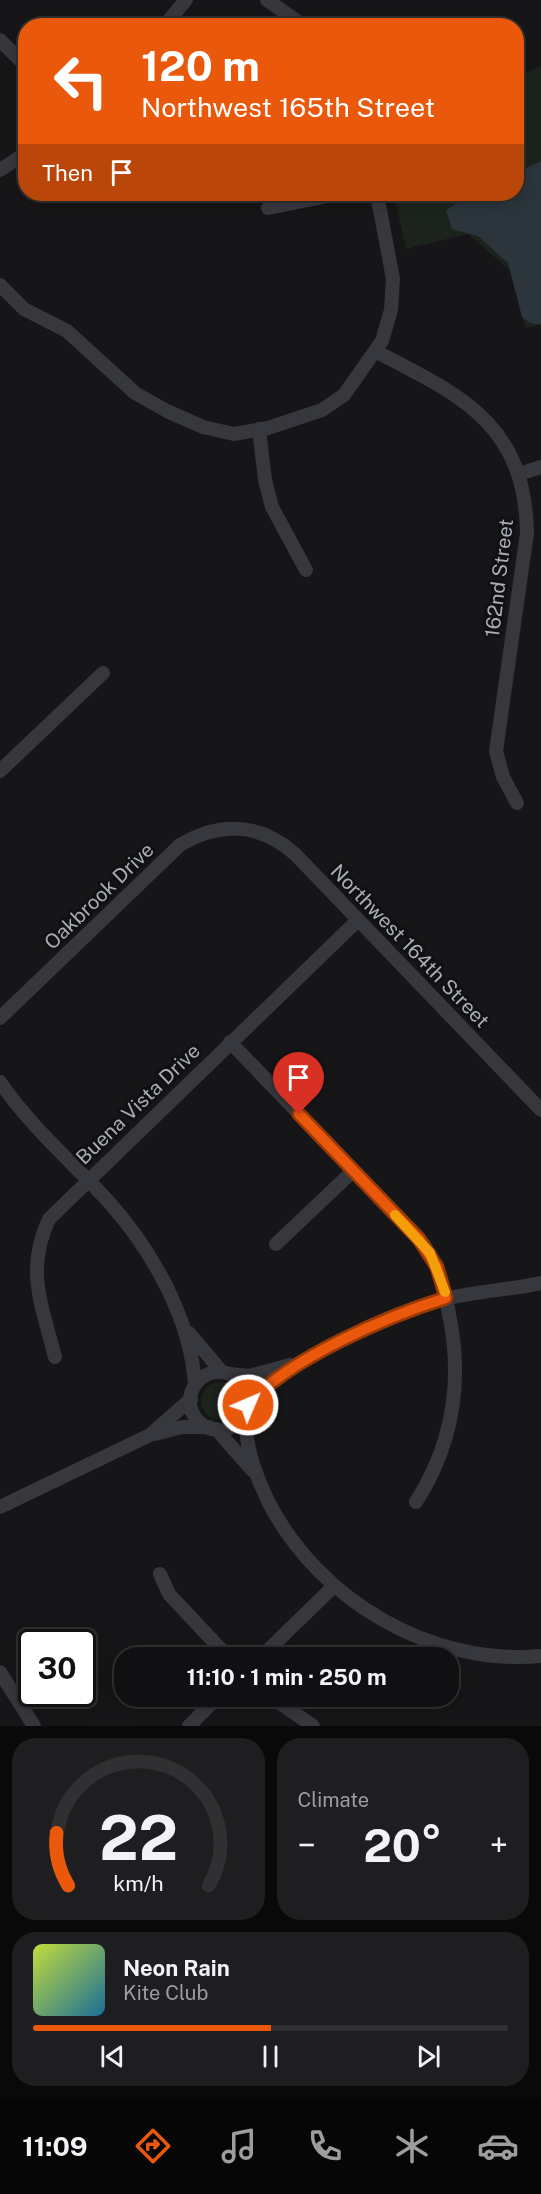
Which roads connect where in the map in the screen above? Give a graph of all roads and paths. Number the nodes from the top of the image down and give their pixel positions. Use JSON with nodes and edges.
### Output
{"nodes":[{"id":1,"x":186,"y":0,"type":"edge"},
{"id":2,"x":267,"y":0,"type":"edge"},
{"id":3,"x":171,"y":18,"type":"edge"},
{"id":4,"x":293,"y":18,"type":"edge"},
{"id":5,"x":0,"y":40,"type":"edge"},
{"id":6,"x":18,"y":58,"type":"edge"},
{"id":7,"x":18,"y":158,"type":"edge"},
{"id":8,"x":0,"y":170,"type":"edge"},
{"id":9,"x":303,"y":201,"type":"edge"},
{"id":10,"x":378,"y":201,"type":"edge"},
{"id":11,"x":268,"y":208,"type":"dead end"},
{"id":12,"x":0,"y":285,"type":"edge"},
{"id":13,"x":377,"y":352,"type":"junction"},
{"id":14,"x":259,"y":429,"type":"junction"},
{"id":15,"x":541,"y":467,"type":"edge"},
{"id":16,"x":519,"y":474,"type":"junction"},
{"id":17,"x":306,"y":570,"type":"dead end"},
{"id":18,"x":103,"y":673,"type":"dead end"},
{"id":19,"x":0,"y":771,"type":"edge"},
{"id":20,"x":517,"y":803,"type":"dead end"},
{"id":21,"x":239,"y":828,"type":"joint"},
{"id":22,"x":358,"y":920,"type":"junction"},
{"id":23,"x":0,"y":1018,"type":"edge"},
{"id":24,"x":230,"y":1042,"type":"junction"},
{"id":25,"x":0,"y":1082,"type":"edge"},
{"id":26,"x":541,"y":1110,"type":"edge"},
{"id":27,"x":353,"y":1171,"type":"junction"},
{"id":28,"x":87,"y":1180,"type":"junction"},
{"id":29,"x":276,"y":1244,"type":"dead end"},
{"id":30,"x":541,"y":1283,"type":"edge"},
{"id":31,"x":446,"y":1298,"type":"junction"},
{"id":32,"x":183,"y":1326,"type":"junction"},
{"id":33,"x":55,"y":1357,"type":"dead end"},
{"id":34,"x":298,"y":1363,"type":"junction"},
{"id":35,"x":226,"y":1373,"type":"junction"},
{"id":36,"x":195,"y":1385,"type":"junction"},
{"id":37,"x":191,"y":1399,"type":"junction"},
{"id":38,"x":247,"y":1408,"type":"junction"},
{"id":39,"x":213,"y":1428,"type":"junction"},
{"id":40,"x":150,"y":1435,"type":"junction"},
{"id":41,"x":254,"y":1471,"type":"junction"},
{"id":42,"x":416,"y":1502,"type":"dead end"},
{"id":43,"x":0,"y":1508,"type":"edge"},
{"id":44,"x":159,"y":1574,"type":"dead end"},
{"id":45,"x":334,"y":1586,"type":"junction"},
{"id":46,"x":219,"y":1647,"type":"edge"},
{"id":47,"x":271,"y":1647,"type":"edge"},
{"id":48,"x":541,"y":1656,"type":"edge"},
{"id":49,"x":0,"y":1672,"type":"edge"},
{"id":50,"x":208,"y":1707,"type":"edge"},
{"id":51,"x":286,"y":1707,"type":"edge"},
{"id":52,"x":34,"y":1726,"type":"edge"},
{"id":53,"x":189,"y":1726,"type":"edge"},
{"id":54,"x":313,"y":1726,"type":"edge"}],
"edges":[{"from":1,"to":3,"type":"street"},
{"from":2,"to":4,"type":"street"},
{"from":5,"to":6,"type":"street"},
{"from":7,"to":8,"type":"street"},
{"from":9,"to":11,"type":"street"},
{"from":10,"to":13,"type":"street"},
{"from":12,"to":14,"type":"street"},
{"from":13,"to":14,"type":"street"},
{"from":13,"to":16,"type":"street","name":"162nd Street"},
{"from":14,"to":17,"type":"street"},
{"from":15,"to":16,"type":"street"},
{"from":16,"to":20,"type":"street","name":"162nd Street"},
{"from":18,"to":19,"type":"street"},
{"from":21,"to":22,"type":"street","name":"Northwest 164th Street"},
{"from":21,"to":23,"type":"street","name":"Oakbrook Drive"},
{"from":22,"to":24,"type":"street","name":"Buena Vista Drive"},
{"from":22,"to":26,"type":"street","name":"Northwest 164th Street"},
{"from":24,"to":27,"type":"street"},
{"from":24,"to":28,"type":"street","name":"Buena Vista Drive"},
{"from":25,"to":28,"type":"street"},
{"from":27,"to":29,"type":"street"},
{"from":27,"to":31,"type":"street"},
{"from":28,"to":32,"type":"street"},
{"from":28,"to":33,"type":"street","name":"Buena Vista Drive"},
{"from":30,"to":31,"type":"street"},
{"from":31,"to":34,"type":"street"},
{"from":31,"to":42,"type":"street"},
{"from":32,"to":35,"type":"street"},
{"from":32,"to":36,"type":"street"},
{"from":34,"to":35,"type":"street"},
{"from":34,"to":38,"type":"street"},
{"from":35,"to":36,"type":"street"},
{"from":35,"to":38,"type":"street"},
{"from":36,"to":37,"type":"street"},
{"from":37,"to":39,"type":"street"},
{"from":37,"to":40,"type":"street"},
{"from":38,"to":39,"type":"street"},
{"from":38,"to":41,"type":"street"},
{"from":39,"to":40,"type":"street"},
{"from":39,"to":41,"type":"street"},
{"from":40,"to":43,"type":"street"},
{"from":41,"to":45,"type":"street"},
{"from":44,"to":46,"type":"street"},
{"from":45,"to":47,"type":"street"},
{"from":45,"to":48,"type":"street"},
{"from":49,"to":52,"type":"street"},
{"from":50,"to":53,"type":"street"},
{"from":51,"to":54,"type":"street"}]}
